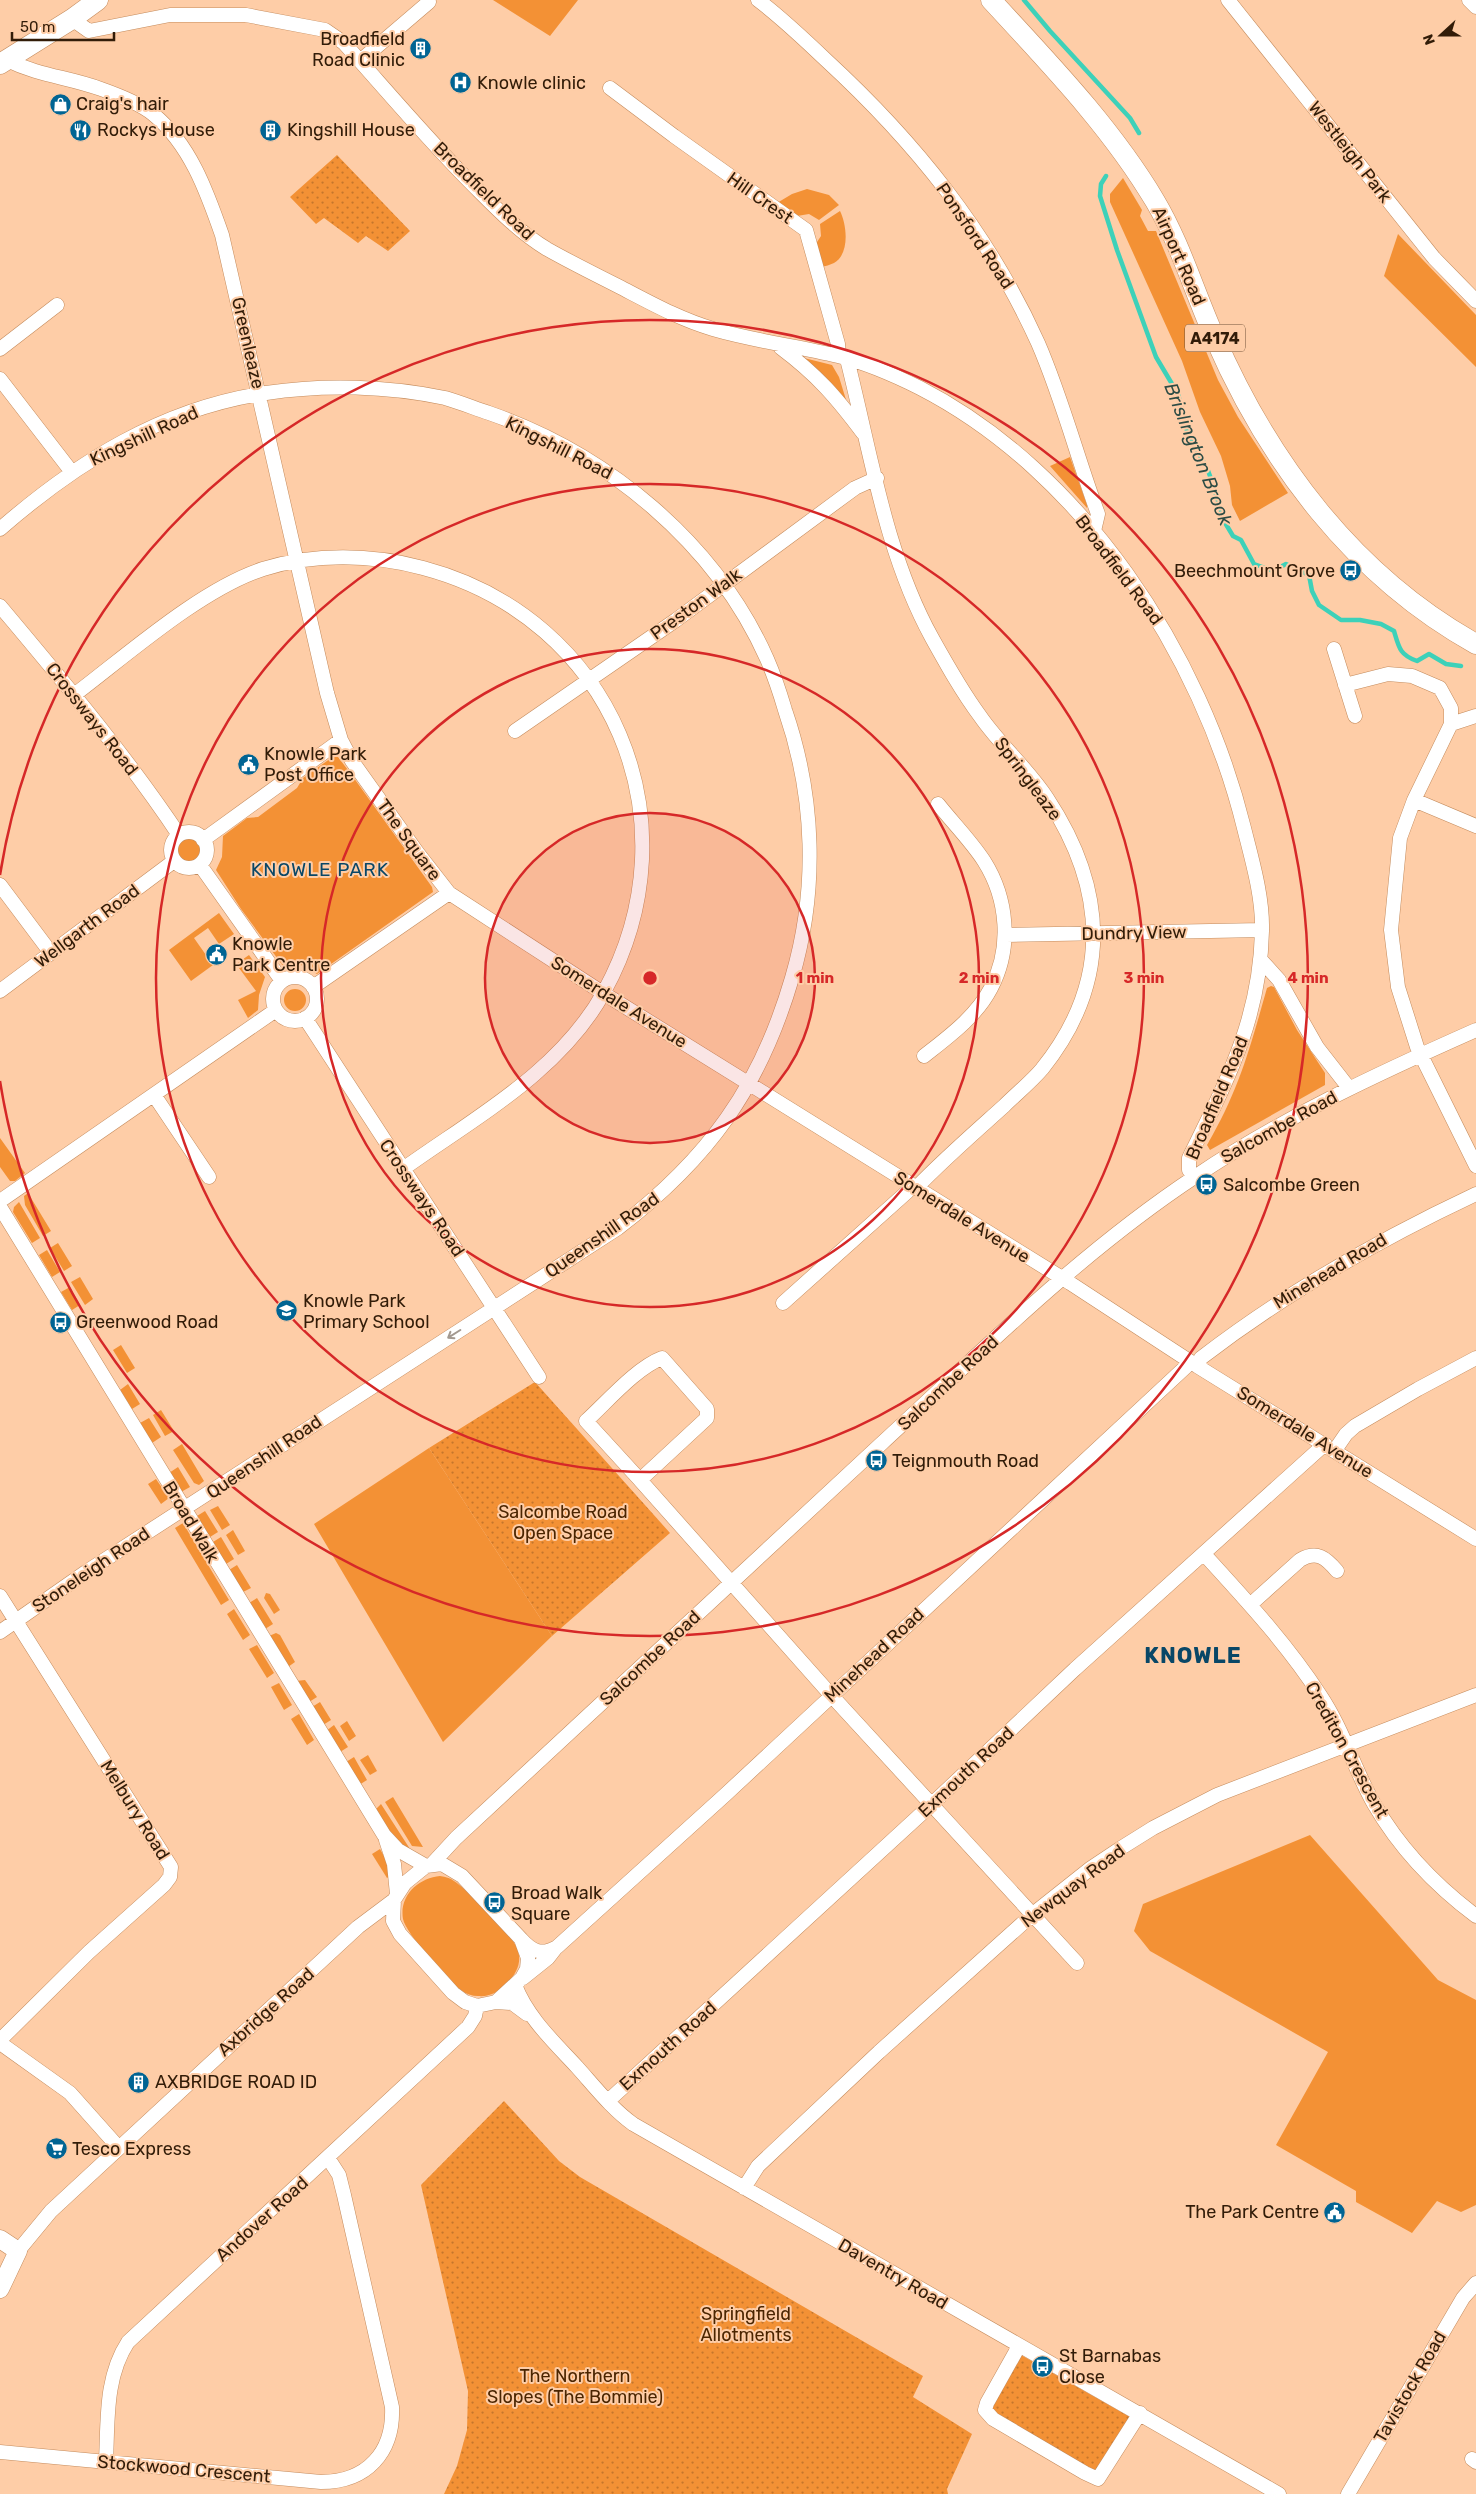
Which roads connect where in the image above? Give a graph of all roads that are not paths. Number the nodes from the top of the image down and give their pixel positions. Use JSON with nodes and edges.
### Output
{"nodes":[{"id":1,"x":98,"y":0,"type":"edge"},
{"id":2,"x":758,"y":0,"type":"edge"},
{"id":3,"x":991,"y":0,"type":"edge"},
{"id":4,"x":1228,"y":0,"type":"edge"},
{"id":5,"x":1469,"y":0,"type":"edge"},
{"id":6,"x":429,"y":2,"type":"dead end"},
{"id":7,"x":1476,"y":7,"type":"edge"},
{"id":8,"x":72,"y":19,"type":"junction"},
{"id":9,"x":360,"y":61,"type":"junction"},
{"id":10,"x":4,"y":62,"type":"edge"},
{"id":11,"x":610,"y":88,"type":"dead end"},
{"id":12,"x":1476,"y":301,"type":"edge"},
{"id":13,"x":57,"y":305,"type":"dead end"},
{"id":14,"x":778,"y":345,"type":"junction"},
{"id":15,"x":0,"y":348,"type":"edge"},
{"id":16,"x":843,"y":358,"type":"junction"},
{"id":17,"x":0,"y":379,"type":"edge"},
{"id":18,"x":260,"y":394,"type":"junction"},
{"id":19,"x":868,"y":440,"type":"junction"},
{"id":20,"x":71,"y":471,"type":"junction"},
{"id":21,"x":876,"y":478,"type":"junction"},
{"id":22,"x":0,"y":529,"type":"edge"},
{"id":23,"x":1094,"y":531,"type":"junction"},
{"id":24,"x":297,"y":560,"type":"junction"},
{"id":25,"x":724,"y":585,"type":"junction"},
{"id":26,"x":0,"y":606,"type":"edge"},
{"id":27,"x":1476,"y":644,"type":"edge"},
{"id":28,"x":1334,"y":649,"type":"dead end"},
{"id":29,"x":590,"y":679,"type":"junction"},
{"id":30,"x":1345,"y":685,"type":"junction"},
{"id":31,"x":74,"y":695,"type":"junction"},
{"id":32,"x":1356,"y":716,"type":"dead end"},
{"id":33,"x":1476,"y":716,"type":"edge"},
{"id":34,"x":1451,"y":724,"type":"junction"},
{"id":35,"x":515,"y":731,"type":"dead end"},
{"id":36,"x":340,"y":740,"type":"junction"},
{"id":37,"x":1414,"y":800,"type":"junction"},
{"id":38,"x":938,"y":804,"type":"dead end"},
{"id":39,"x":1476,"y":826,"type":"edge"},
{"id":40,"x":179,"y":835,"type":"junction"},
{"id":41,"x":203,"y":840,"type":"junction"},
{"id":42,"x":174,"y":861,"type":"junction"},
{"id":43,"x":200,"y":864,"type":"junction"},
{"id":44,"x":0,"y":885,"type":"edge"},
{"id":45,"x":449,"y":893,"type":"junction"},
{"id":46,"x":1262,"y":930,"type":"junction"},
{"id":47,"x":1094,"y":934,"type":"junction"},
{"id":48,"x":1006,"y":935,"type":"junction"},
{"id":49,"x":50,"y":953,"type":"junction"},
{"id":50,"x":1260,"y":959,"type":"junction"},
{"id":51,"x":282,"y":981,"type":"junction"},
{"id":52,"x":313,"y":987,"type":"junction"},
{"id":53,"x":0,"y":991,"type":"edge"},
{"id":54,"x":604,"y":993,"type":"junction"},
{"id":55,"x":276,"y":1010,"type":"junction"},
{"id":56,"x":305,"y":1018,"type":"junction"},
{"id":57,"x":1476,"y":1030,"type":"edge"},
{"id":58,"x":1422,"y":1054,"type":"junction"},
{"id":59,"x":924,"y":1056,"type":"dead end"},
{"id":60,"x":750,"y":1084,"type":"junction"},
{"id":61,"x":1348,"y":1088,"type":"junction"},
{"id":62,"x":154,"y":1095,"type":"junction"},
{"id":63,"x":1476,"y":1166,"type":"edge"},
{"id":64,"x":402,"y":1169,"type":"junction"},
{"id":65,"x":209,"y":1177,"type":"dead end"},
{"id":66,"x":1194,"y":1177,"type":"junction"},
{"id":67,"x":914,"y":1186,"type":"junction"},
{"id":68,"x":1476,"y":1194,"type":"edge"},
{"id":69,"x":0,"y":1201,"type":"edge"},
{"id":70,"x":0,"y":1207,"type":"edge"},
{"id":71,"x":1062,"y":1279,"type":"junction"},
{"id":72,"x":783,"y":1303,"type":"dead end"},
{"id":73,"x":496,"y":1308,"type":"junction"},
{"id":74,"x":1476,"y":1358,"type":"edge"},
{"id":75,"x":1194,"y":1364,"type":"junction"},
{"id":76,"x":539,"y":1377,"type":"dead end"},
{"id":77,"x":1330,"y":1447,"type":"junction"},
{"id":78,"x":640,"y":1480,"type":"junction"},
{"id":79,"x":184,"y":1510,"type":"junction"},
{"id":80,"x":1476,"y":1539,"type":"edge"},
{"id":81,"x":1204,"y":1554,"type":"junction"},
{"id":82,"x":1337,"y":1571,"type":"dead end"},
{"id":83,"x":731,"y":1582,"type":"junction"},
{"id":84,"x":0,"y":1596,"type":"edge"},
{"id":85,"x":1251,"y":1604,"type":"junction"},
{"id":86,"x":16,"y":1621,"type":"junction"},
{"id":87,"x":0,"y":1632,"type":"edge"},
{"id":88,"x":831,"y":1695,"type":"junction"},
{"id":89,"x":1475,"y":1697,"type":"edge"},
{"id":90,"x":1347,"y":1744,"type":"junction"},
{"id":91,"x":932,"y":1804,"type":"junction"},
{"id":92,"x":384,"y":1834,"type":"junction"},
{"id":93,"x":456,"y":1838,"type":"junction"},
{"id":94,"x":429,"y":1865,"type":"junction"},
{"id":95,"x":462,"y":1876,"type":"junction"},
{"id":96,"x":396,"y":1897,"type":"junction"},
{"id":97,"x":1033,"y":1914,"type":"junction"},
{"id":98,"x":1476,"y":1916,"type":"edge"},
{"id":99,"x":366,"y":1921,"type":"junction"},
{"id":100,"x":400,"y":1934,"type":"junction"},
{"id":101,"x":521,"y":1939,"type":"junction"},
{"id":102,"x":557,"y":1947,"type":"junction"},
{"id":103,"x":1077,"y":1963,"type":"dead end"},
{"id":104,"x":519,"y":1982,"type":"junction"},
{"id":105,"x":496,"y":2002,"type":"junction"},
{"id":106,"x":477,"y":2006,"type":"junction"},
{"id":107,"x":534,"y":2019,"type":"junction"},
{"id":108,"x":0,"y":2042,"type":"edge"},
{"id":109,"x":608,"y":2101,"type":"junction"},
{"id":110,"x":119,"y":2148,"type":"junction"},
{"id":111,"x":328,"y":2158,"type":"junction"},
{"id":112,"x":744,"y":2188,"type":"junction"},
{"id":113,"x":0,"y":2239,"type":"edge"},
{"id":114,"x":18,"y":2251,"type":"junction"},
{"id":115,"x":1476,"y":2283,"type":"edge"},
{"id":116,"x":0,"y":2289,"type":"edge"},
{"id":117,"x":1019,"y":2346,"type":"junction"},
{"id":118,"x":1140,"y":2413,"type":"junction"},
{"id":119,"x":0,"y":2452,"type":"edge"},
{"id":120,"x":106,"y":2461,"type":"junction"},
{"id":121,"x":1279,"y":2494,"type":"edge"},
{"id":122,"x":1348,"y":2494,"type":"edge"}],
"edges":[{"from":1,"to":8,"type":"highway"},
{"from":2,"to":23,"type":"street","name":"Ponsford Road"},
{"from":3,"to":27,"type":"highway","name":"Airport Road","number":"A4174"},
{"from":4,"to":12,"type":"street","name":"Westleigh Park"},
{"from":5,"to":7,"type":"street"},
{"from":6,"to":9,"type":"street"},
{"from":8,"to":9,"type":"street","name":"Broadfield Road"},
{"from":8,"to":10,"type":"highway"},
{"from":9,"to":14,"type":"street","name":"Broadfield Road"},
{"from":10,"to":18,"type":"street","name":"Greenleaze"},
{"from":11,"to":16,"type":"street","name":"Hill Crest"},
{"from":13,"to":15,"type":"street"},
{"from":14,"to":16,"type":"street","name":"Broadfield Road"},
{"from":14,"to":19,"type":"street","name":"Broadfield Road"},
{"from":16,"to":19,"type":"street","name":"Springleaze"},
{"from":16,"to":23,"type":"street","name":"Broadfield Road"},
{"from":17,"to":20,"type":"street"},
{"from":18,"to":20,"type":"street","name":"Kingshill Road"},
{"from":18,"to":24,"type":"street","name":"Greenleaze"},
{"from":18,"to":25,"type":"street","name":"Kingshill Road"},
{"from":19,"to":21,"type":"street","name":"Springleaze"},
{"from":20,"to":22,"type":"street","name":"Kingshill Road"},
{"from":21,"to":25,"type":"street","name":"Preston Walk"},
{"from":21,"to":47,"type":"street","name":"Springleaze"},
{"from":23,"to":46,"type":"street","name":"Broadfield Road"},
{"from":24,"to":29,"type":"street"},
{"from":24,"to":31,"type":"street"},
{"from":24,"to":36,"type":"street","name":"Greenleaze"},
{"from":25,"to":29,"type":"street","name":"Preston Walk"},
{"from":25,"to":60,"type":"street","name":"Queenshill Road"},
{"from":26,"to":31,"type":"street","name":"Crossways Road"},
{"from":28,"to":30,"type":"street"},
{"from":29,"to":35,"type":"street","name":"Preston Walk"},
{"from":29,"to":54,"type":"street"},
{"from":30,"to":32,"type":"street"},
{"from":30,"to":34,"type":"street"},
{"from":31,"to":40,"type":"street","name":"Crossways Road"},
{"from":33,"to":34,"type":"street"},
{"from":34,"to":37,"type":"street"},
{"from":36,"to":41,"type":"street"},
{"from":36,"to":45,"type":"street","name":"The Square"},
{"from":37,"to":39,"type":"street"},
{"from":37,"to":58,"type":"street"},
{"from":38,"to":48,"type":"street"},
{"from":40,"to":41,"type":"street"},
{"from":40,"to":42,"type":"street"},
{"from":41,"to":43,"type":"street"},
{"from":42,"to":43,"type":"street"},
{"from":42,"to":49,"type":"street","name":"Wellgarth Road"},
{"from":43,"to":51,"type":"street"},
{"from":44,"to":49,"type":"street"},
{"from":45,"to":52,"type":"street","name":"The Square"},
{"from":45,"to":54,"type":"street","name":"Somerdale Avenue"},
{"from":46,"to":47,"type":"street","name":"Dundry View"},
{"from":46,"to":50,"type":"street","name":"Broadfield Road"},
{"from":47,"to":48,"type":"street","name":"Dundry View"},
{"from":47,"to":67,"type":"street","name":"Springleaze"},
{"from":48,"to":59,"type":"street"},
{"from":49,"to":53,"type":"street","name":"Wellgarth Road"},
{"from":50,"to":61,"type":"street"},
{"from":50,"to":66,"type":"street","name":"Broadfield Road"},
{"from":51,"to":52,"type":"street"},
{"from":51,"to":55,"type":"street"},
{"from":52,"to":56,"type":"street"},
{"from":54,"to":60,"type":"street","name":"Somerdale Avenue"},
{"from":54,"to":64,"type":"street"},
{"from":55,"to":56,"type":"street"},
{"from":55,"to":62,"type":"street"},
{"from":56,"to":64,"type":"street","name":"Crossways Road"},
{"from":57,"to":58,"type":"street","name":"Salcombe Road"},
{"from":58,"to":61,"type":"street","name":"Salcombe Road"},
{"from":58,"to":63,"type":"street"},
{"from":60,"to":67,"type":"street","name":"Somerdale Avenue"},
{"from":60,"to":73,"type":"street","name":"Queenshill Road"},
{"from":61,"to":66,"type":"street","name":"Salcombe Road"},
{"from":62,"to":65,"type":"street"},
{"from":62,"to":69,"type":"street"},
{"from":64,"to":73,"type":"street","name":"Crossways Road"},
{"from":66,"to":71,"type":"street","name":"Salcombe Road"},
{"from":67,"to":71,"type":"street","name":"Somerdale Avenue"},
{"from":67,"to":72,"type":"street","name":"Springleaze"},
{"from":68,"to":75,"type":"street","name":"Minehead Road"},
{"from":70,"to":79,"type":"street","name":"Broad Walk"},
{"from":71,"to":75,"type":"street","name":"Somerdale Avenue"},
{"from":71,"to":83,"type":"street","name":"Salcombe Road"},
{"from":73,"to":76,"type":"street","name":"Crossways Road"},
{"from":73,"to":79,"type":"street","name":"Queenshill Road","one_way":true},
{"from":74,"to":77,"type":"street","name":"Exmouth Road"},
{"from":75,"to":77,"type":"street","name":"Somerdale Avenue"},
{"from":75,"to":88,"type":"street","name":"Minehead Road"},
{"from":77,"to":80,"type":"street","name":"Somerdale Avenue"},
{"from":77,"to":81,"type":"street","name":"Exmouth Road"},
{"from":78,"to":78,"type":"street"},
{"from":78,"to":83,"type":"street"},
{"from":79,"to":86,"type":"street","name":"Stoneleigh Road"},
{"from":79,"to":92,"type":"street","name":"Broad Walk"},
{"from":81,"to":85,"type":"street","name":"Crediton Crescent"},
{"from":81,"to":91,"type":"street","name":"Exmouth Road"},
{"from":82,"to":85,"type":"street"},
{"from":83,"to":88,"type":"street"},
{"from":83,"to":93,"type":"street","name":"Salcombe Road"},
{"from":84,"to":86,"type":"street"},
{"from":85,"to":90,"type":"street","name":"Crediton Crescent"},
{"from":86,"to":87,"type":"street","name":"Stoneleigh Road"},
{"from":86,"to":108,"type":"street","name":"Melbury Road"},
{"from":88,"to":91,"type":"street"},
{"from":88,"to":102,"type":"street","name":"Minehead Road"},
{"from":89,"to":90,"type":"street","name":"Newquay Road"},
{"from":90,"to":97,"type":"street","name":"Newquay Road"},
{"from":90,"to":98,"type":"street","name":"Crediton Crescent"},
{"from":91,"to":97,"type":"street"},
{"from":91,"to":109,"type":"street","name":"Exmouth Road"},
{"from":92,"to":94,"type":"street","name":"Broad Walk"},
{"from":92,"to":96,"type":"street","name":"Broad Walk"},
{"from":93,"to":94,"type":"street","name":"Salcombe Road"},
{"from":93,"to":95,"type":"street"},
{"from":94,"to":95,"type":"street"},
{"from":94,"to":96,"type":"street"},
{"from":95,"to":101,"type":"street"},
{"from":96,"to":99,"type":"street","name":"Axbridge Road"},
{"from":96,"to":100,"type":"street"},
{"from":97,"to":103,"type":"street"},
{"from":97,"to":112,"type":"street","name":"Newquay Road"},
{"from":99,"to":100,"type":"street"},
{"from":99,"to":110,"type":"street","name":"Axbridge Road"},
{"from":100,"to":106,"type":"street"},
{"from":101,"to":102,"type":"street"},
{"from":101,"to":104,"type":"street"},
{"from":102,"to":104,"type":"street","name":"Minehead Road"},
{"from":104,"to":105,"type":"street"},
{"from":104,"to":107,"type":"street","name":"Daventry Road"},
{"from":105,"to":106,"type":"street"},
{"from":105,"to":107,"type":"street","name":"Daventry Road"},
{"from":106,"to":111,"type":"street","name":"Andover Road"},
{"from":107,"to":109,"type":"street","name":"Daventry Road"},
{"from":108,"to":110,"type":"street"},
{"from":109,"to":112,"type":"street","name":"Daventry Road"},
{"from":110,"to":114,"type":"street","name":"Axbridge Road"},
{"from":111,"to":120,"type":"street","name":"Andover Road"},
{"from":111,"to":120,"type":"street","name":"Stockwood Crescent"},
{"from":112,"to":117,"type":"street","name":"Daventry Road"},
{"from":113,"to":114,"type":"main road"},
{"from":114,"to":116,"type":"main road"},
{"from":115,"to":122,"type":"street","name":"Tavistock Road"},
{"from":117,"to":118,"type":"street","name":"Daventry Road"},
{"from":117,"to":118,"type":"street"},
{"from":118,"to":121,"type":"street","name":"Daventry Road"},
{"from":119,"to":120,"type":"street","name":"Stockwood Crescent"}]}
